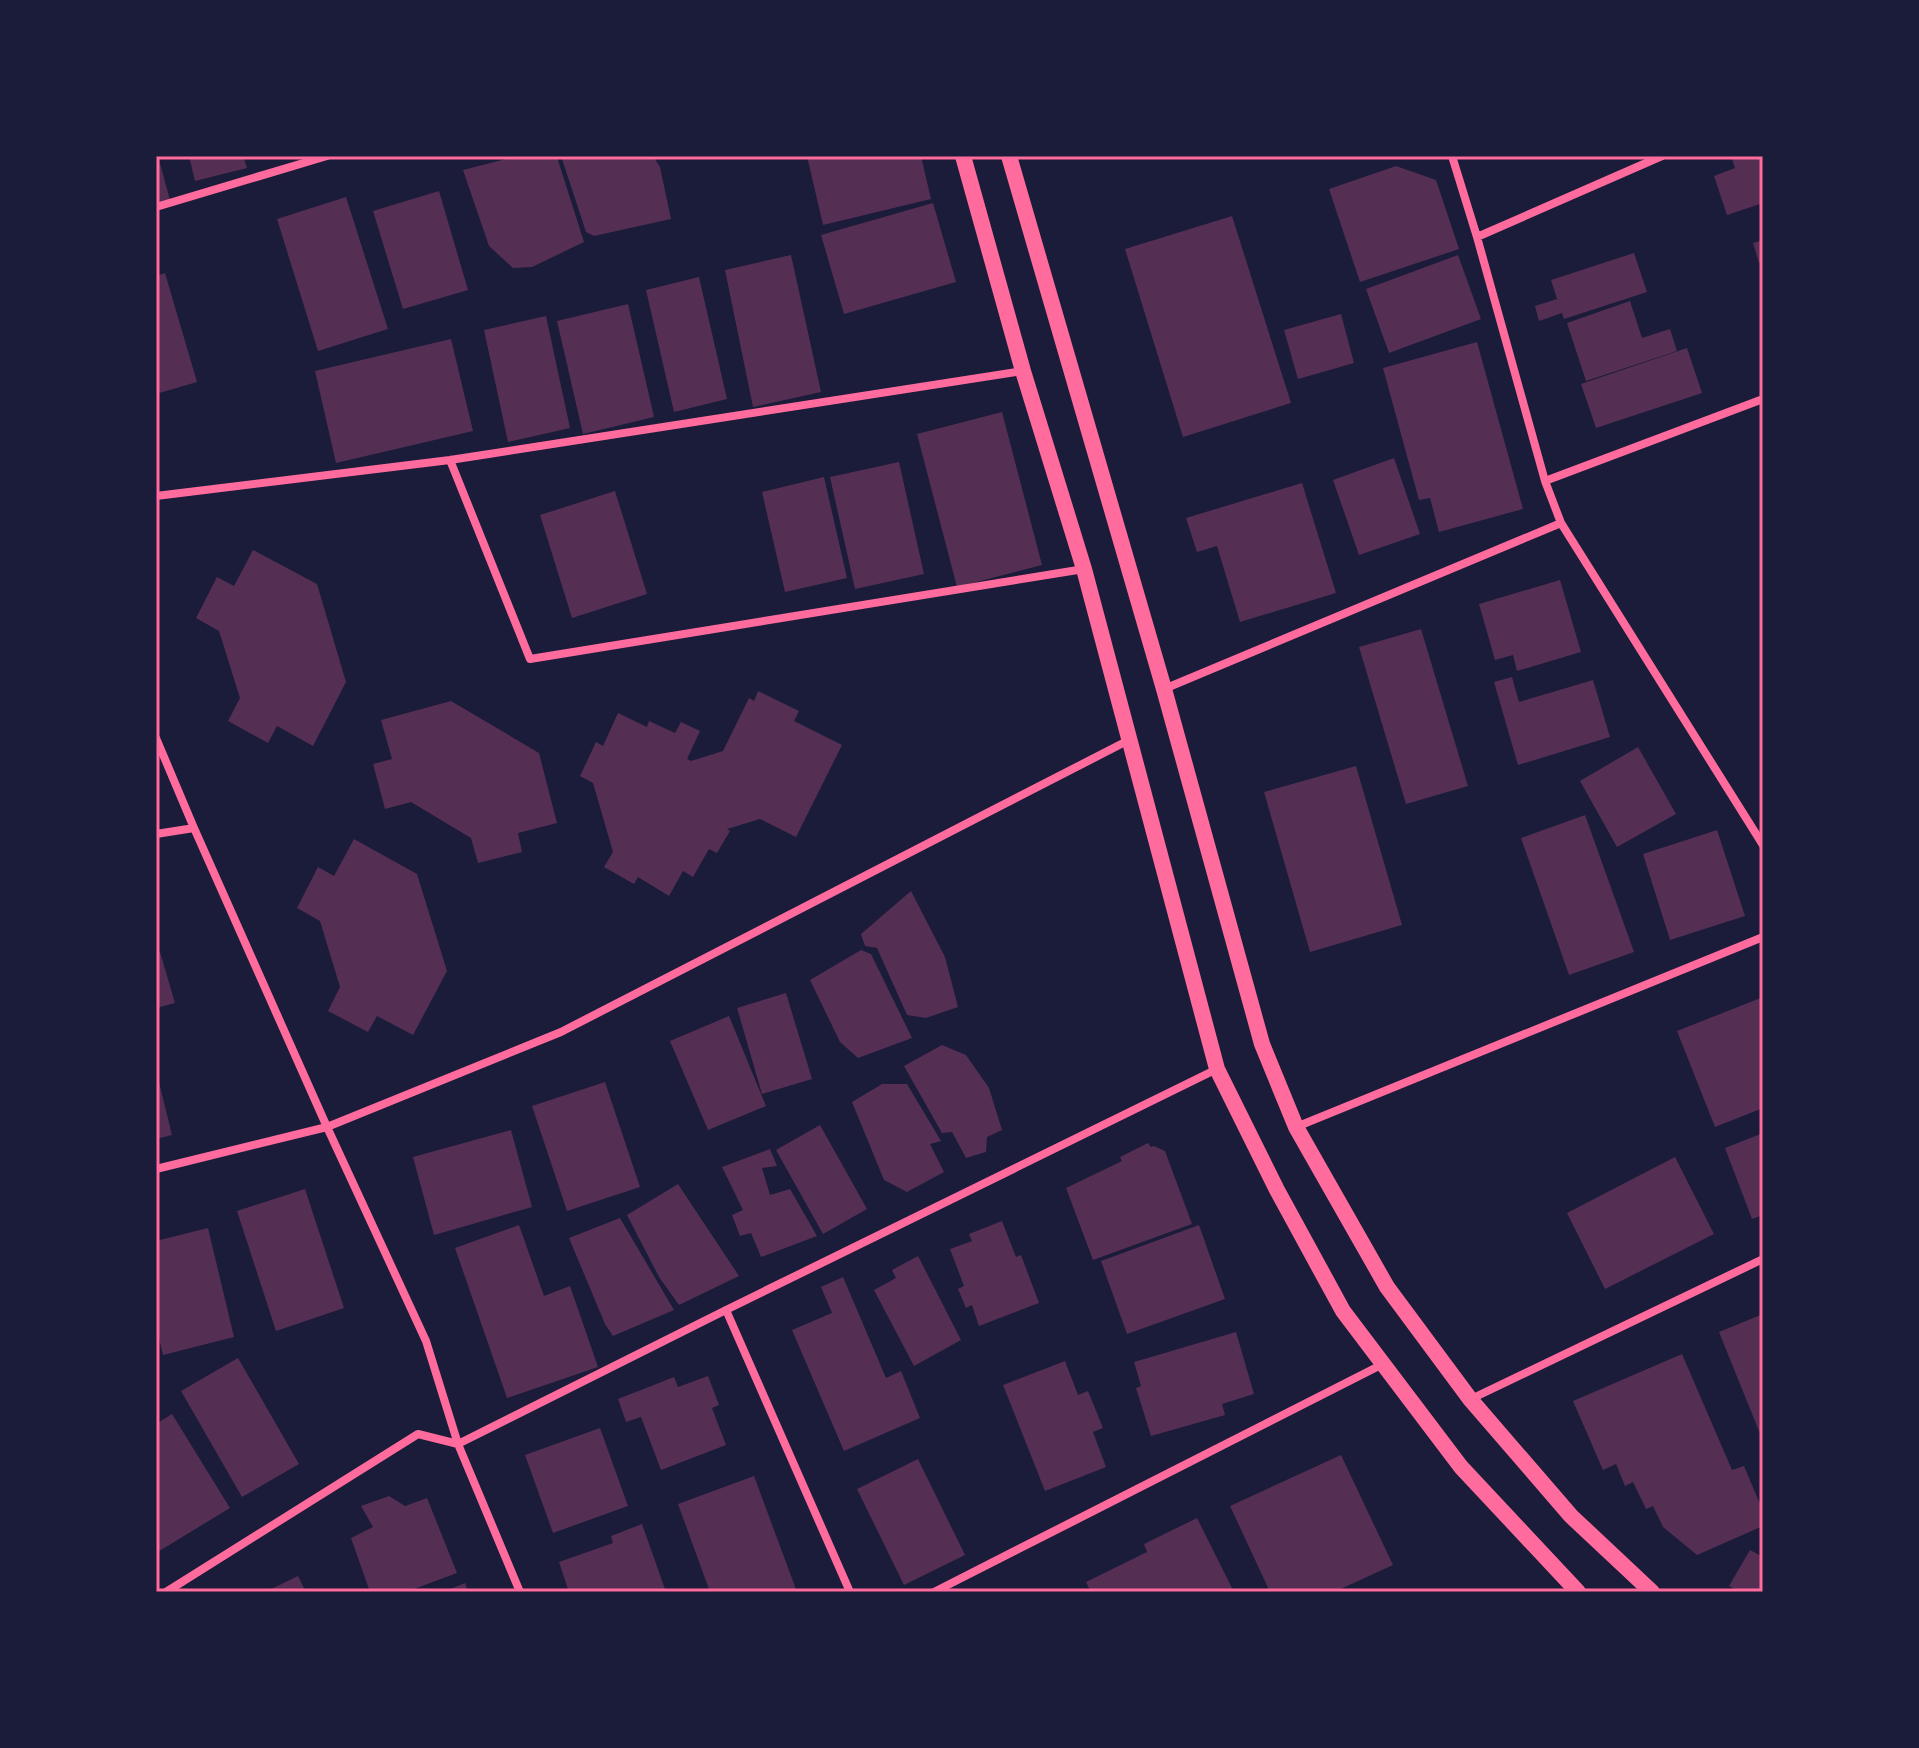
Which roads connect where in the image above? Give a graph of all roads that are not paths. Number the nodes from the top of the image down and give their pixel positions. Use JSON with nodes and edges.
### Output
{"nodes":[{"id":1,"x":327,"y":156,"type":"edge"},
{"id":2,"x":963,"y":156,"type":"edge"},
{"id":3,"x":1009,"y":156,"type":"edge"},
{"id":4,"x":1452,"y":156,"type":"edge"},
{"id":5,"x":1662,"y":156,"type":"edge"},
{"id":6,"x":156,"y":207,"type":"edge"},
{"id":7,"x":1477,"y":237,"type":"junction"},
{"id":8,"x":1023,"y":371,"type":"junction"},
{"id":9,"x":1763,"y":399,"type":"edge"},
{"id":10,"x":450,"y":460,"type":"junction"},
{"id":11,"x":1545,"y":481,"type":"junction"},
{"id":12,"x":156,"y":496,"type":"edge"},
{"id":13,"x":1561,"y":523,"type":"junction"},
{"id":14,"x":1084,"y":569,"type":"junction"},
{"id":15,"x":1164,"y":689,"type":"junction"},
{"id":16,"x":156,"y":738,"type":"edge"},
{"id":17,"x":1129,"y":740,"type":"junction"},
{"id":18,"x":194,"y":828,"type":"junction"},
{"id":19,"x":156,"y":834,"type":"edge"},
{"id":20,"x":1763,"y":845,"type":"edge"},
{"id":21,"x":1763,"y":937,"type":"edge"},
{"id":22,"x":1217,"y":1069,"type":"junction"},
{"id":23,"x":327,"y":1127,"type":"junction"},
{"id":24,"x":1296,"y":1127,"type":"junction"},
{"id":25,"x":156,"y":1169,"type":"edge"},
{"id":26,"x":1763,"y":1259,"type":"edge"},
{"id":27,"x":726,"y":1310,"type":"junction"},
{"id":28,"x":1383,"y":1364,"type":"junction"},
{"id":29,"x":1470,"y":1399,"type":"junction"},
{"id":30,"x":458,"y":1444,"type":"junction"},
{"id":31,"x":166,"y":1592,"type":"edge"},
{"id":32,"x":520,"y":1592,"type":"edge"},
{"id":33,"x":850,"y":1592,"type":"edge"},
{"id":34,"x":934,"y":1592,"type":"edge"},
{"id":35,"x":1578,"y":1592,"type":"edge"},
{"id":36,"x":1652,"y":1592,"type":"edge"}],
"edges":[{"from":1,"to":6,"type":"street"},
{"from":2,"to":8,"type":"main road"},
{"from":3,"to":15,"type":"main road"},
{"from":4,"to":7,"type":"street"},
{"from":5,"to":7,"type":"street"},
{"from":7,"to":11,"type":"street"},
{"from":8,"to":10,"type":"street"},
{"from":8,"to":14,"type":"main road"},
{"from":9,"to":11,"type":"street"},
{"from":10,"to":12,"type":"street"},
{"from":10,"to":14,"type":"street"},
{"from":11,"to":13,"type":"street"},
{"from":13,"to":15,"type":"street"},
{"from":13,"to":20,"type":"street"},
{"from":14,"to":17,"type":"main road"},
{"from":15,"to":24,"type":"main road"},
{"from":16,"to":18,"type":"street"},
{"from":17,"to":22,"type":"main road"},
{"from":17,"to":23,"type":"street"},
{"from":18,"to":19,"type":"street"},
{"from":18,"to":23,"type":"street"},
{"from":21,"to":24,"type":"street"},
{"from":22,"to":27,"type":"street"},
{"from":22,"to":28,"type":"main road"},
{"from":23,"to":25,"type":"street"},
{"from":23,"to":30,"type":"street"},
{"from":24,"to":29,"type":"main road"},
{"from":26,"to":29,"type":"street"},
{"from":27,"to":30,"type":"street"},
{"from":27,"to":33,"type":"street"},
{"from":28,"to":34,"type":"street"},
{"from":28,"to":35,"type":"main road"},
{"from":29,"to":36,"type":"main road"},
{"from":30,"to":31,"type":"street"},
{"from":30,"to":32,"type":"street"}]}
